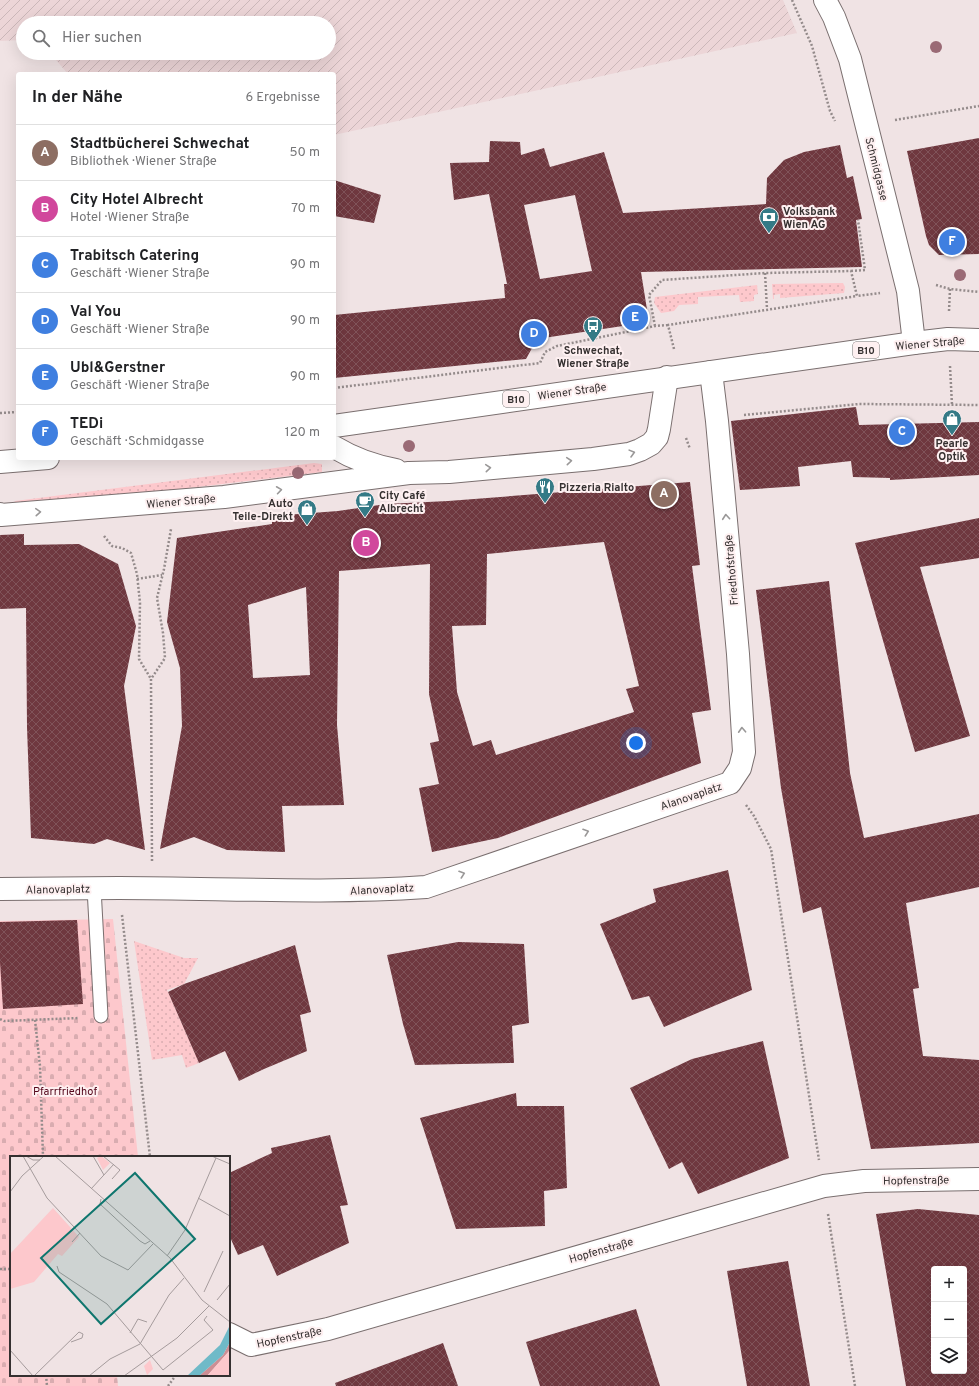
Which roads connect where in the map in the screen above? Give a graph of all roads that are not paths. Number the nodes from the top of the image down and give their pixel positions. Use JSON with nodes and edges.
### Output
{"nodes":[{"id":1,"x":825,"y":0,"type":"edge"},
{"id":2,"x":979,"y":340,"type":"edge"},
{"id":3,"x":914,"y":343,"type":"junction"},
{"id":4,"x":711,"y":372,"type":"junction"},
{"id":5,"x":674,"y":377,"type":"junction"},
{"id":6,"x":336,"y":426,"type":"edge"},
{"id":7,"x":336,"y":448,"type":"edge"},
{"id":8,"x":24,"y":460,"type":"edge"},
{"id":9,"x":0,"y":462,"type":"edge"},
{"id":10,"x":409,"y":473,"type":"junction"},
{"id":11,"x":0,"y":514,"type":"edge"},
{"id":12,"x":735,"y":776,"type":"joint"},
{"id":13,"x":94,"y":888,"type":"junction"},
{"id":14,"x":0,"y":889,"type":"edge"},
{"id":15,"x":101,"y":1016,"type":"road end"},
{"id":16,"x":979,"y":1179,"type":"edge"},
{"id":17,"x":230,"y":1334,"type":"edge"}],
"edges":[{"from":1,"to":3,"type":"street","name":"Schmidgasse"},
{"from":2,"to":3,"type":"street","name":"Wiener Straße","number":"B10"},
{"from":3,"to":4,"type":"street","name":"Wiener Straße","number":"B10"},
{"from":4,"to":5,"type":"street","name":"Wiener Straße","number":"B10"},
{"from":12,"to":4,"type":"street","name":"Friedhofstraße","one_way":true},
{"from":5,"to":6,"type":"street","name":"Wiener Straße","number":"B10"},
{"from":10,"to":5,"type":"street","name":"Wiener Straße","one_way":true},
{"from":7,"to":10,"type":"street","name":"Wiener Straße"},
{"from":8,"to":9,"type":"street"},
{"from":11,"to":10,"type":"street","name":"Wiener Straße","one_way":true},
{"from":13,"to":12,"type":"street","name":"Alanovaplatz","one_way":true},
{"from":13,"to":14,"type":"street","name":"Alanovaplatz"},
{"from":13,"to":15,"type":"lane"},
{"from":16,"to":17,"type":"street","name":"Hopfenstraße"}]}
